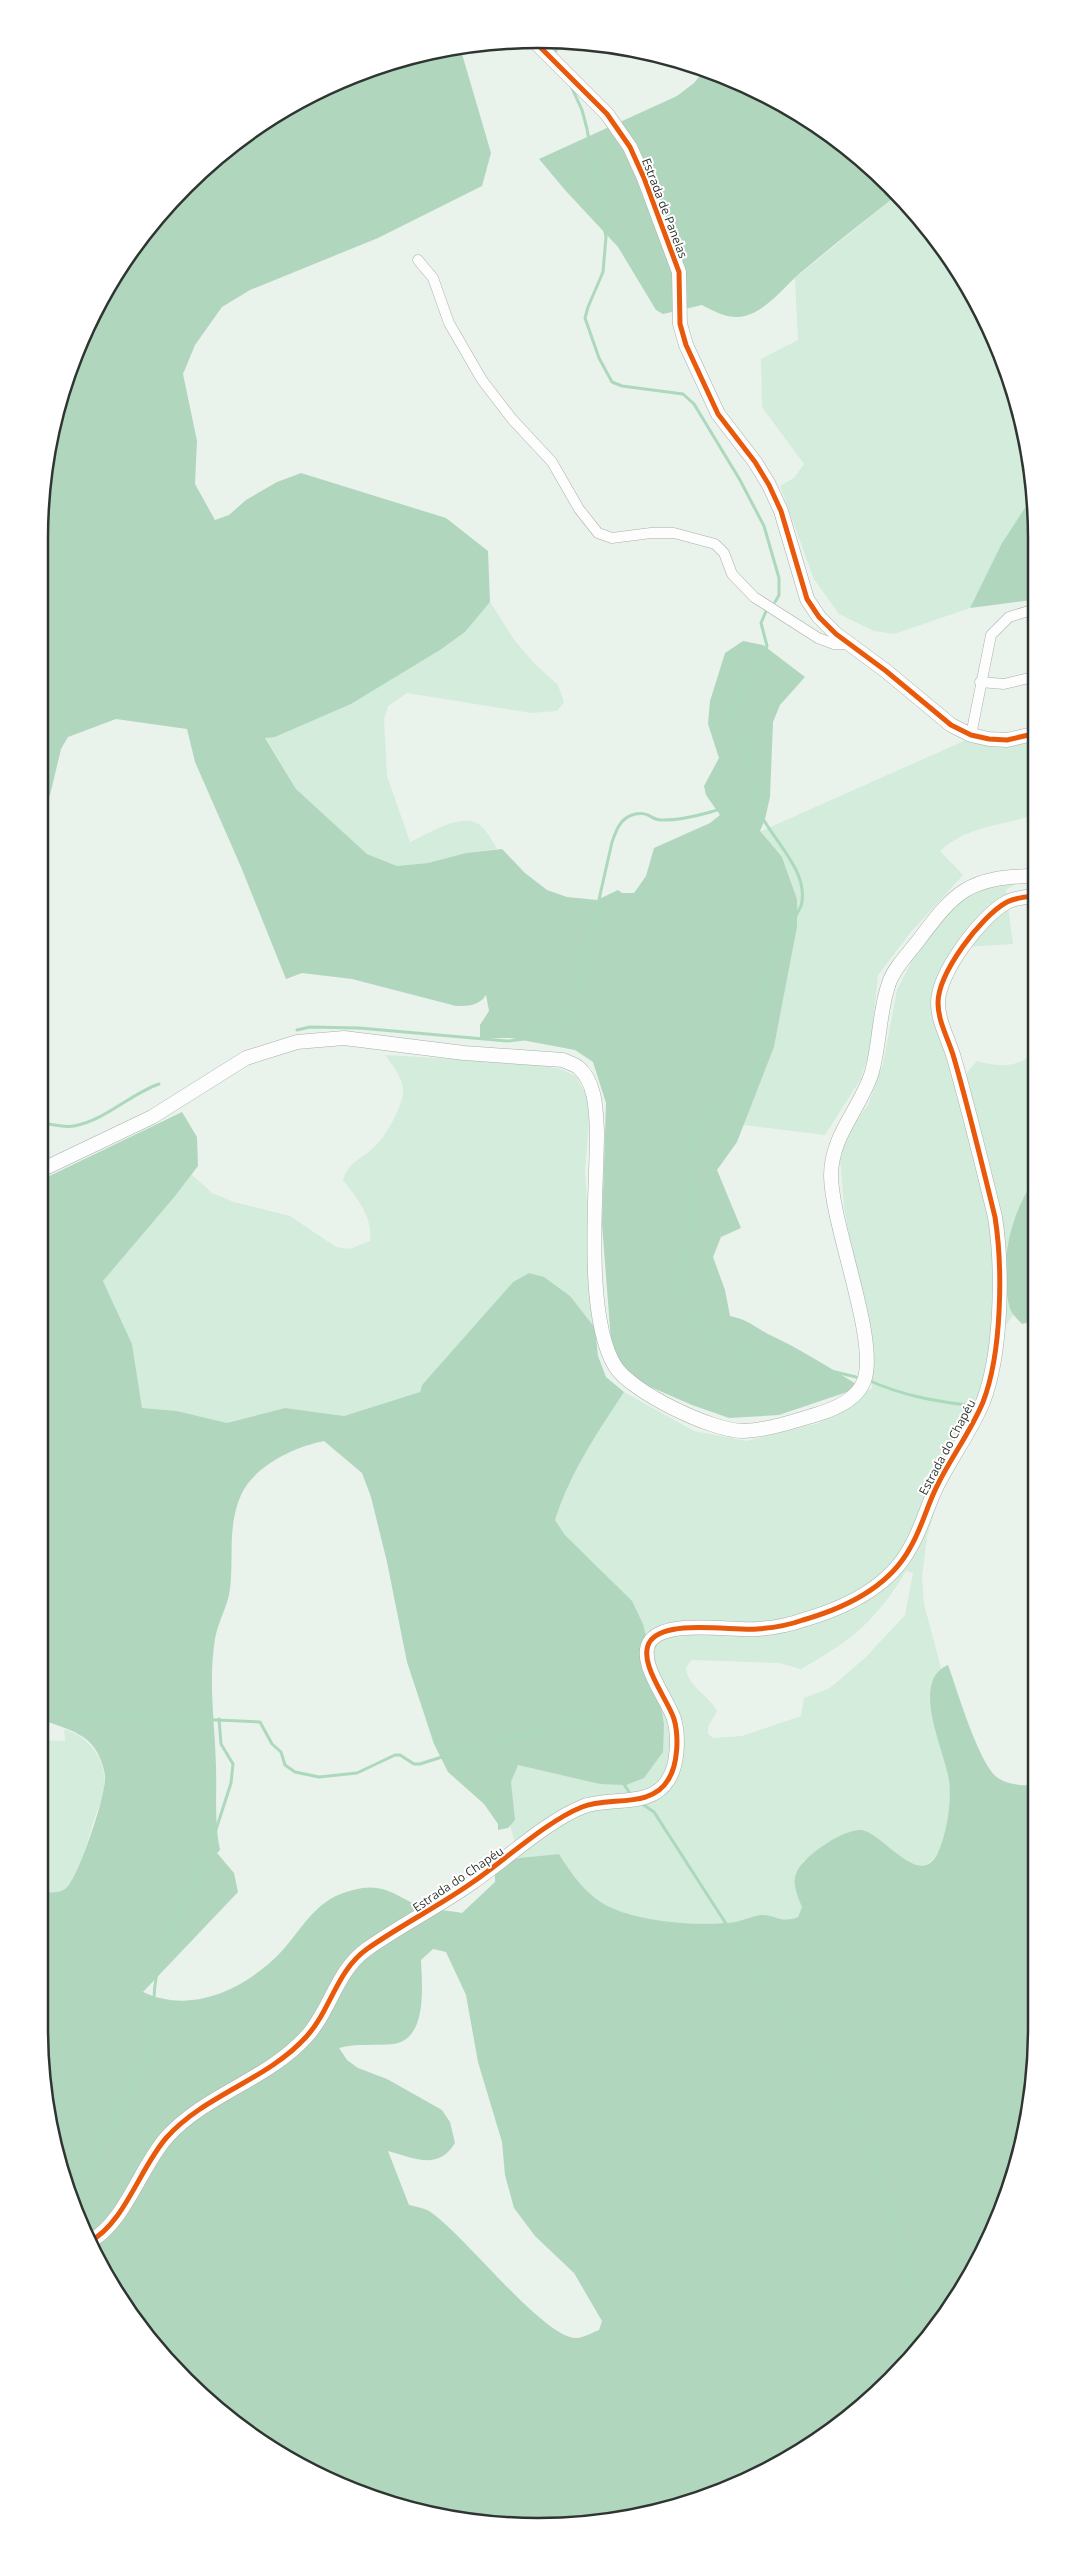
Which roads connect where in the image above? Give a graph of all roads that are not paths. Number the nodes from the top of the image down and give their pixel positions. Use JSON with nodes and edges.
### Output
{"nodes":[{"id":1,"x":541,"y":48,"type":"edge"},
{"id":2,"x":418,"y":260,"type":"dead end"},
{"id":3,"x":1028,"y":611,"type":"edge"},
{"id":4,"x":848,"y":644,"type":"junction"},
{"id":5,"x":1028,"y":678,"type":"edge"},
{"id":6,"x":980,"y":682,"type":"junction"},
{"id":7,"x":971,"y":735,"type":"junction"},
{"id":8,"x":1028,"y":735,"type":"edge"},
{"id":9,"x":1028,"y":876,"type":"edge"},
{"id":10,"x":1028,"y":897,"type":"edge"},
{"id":11,"x":48,"y":1167,"type":"edge"},
{"id":12,"x":95,"y":2238,"type":"edge"}],
"edges":[{"from":1,"to":4,"type":"street","name":"Estrada de Panelas"},
{"from":2,"to":4,"type":"street"},
{"from":3,"to":6,"type":"street"},
{"from":4,"to":7,"type":"street","name":"Estrada de Panelas"},
{"from":5,"to":6,"type":"street"},
{"from":6,"to":7,"type":"street"},
{"from":7,"to":8,"type":"street","name":"Estrada de Panelas"},
{"from":9,"to":11,"type":"street"},
{"from":10,"to":12,"type":"street","name":"Estrada do Chapéu"}]}
